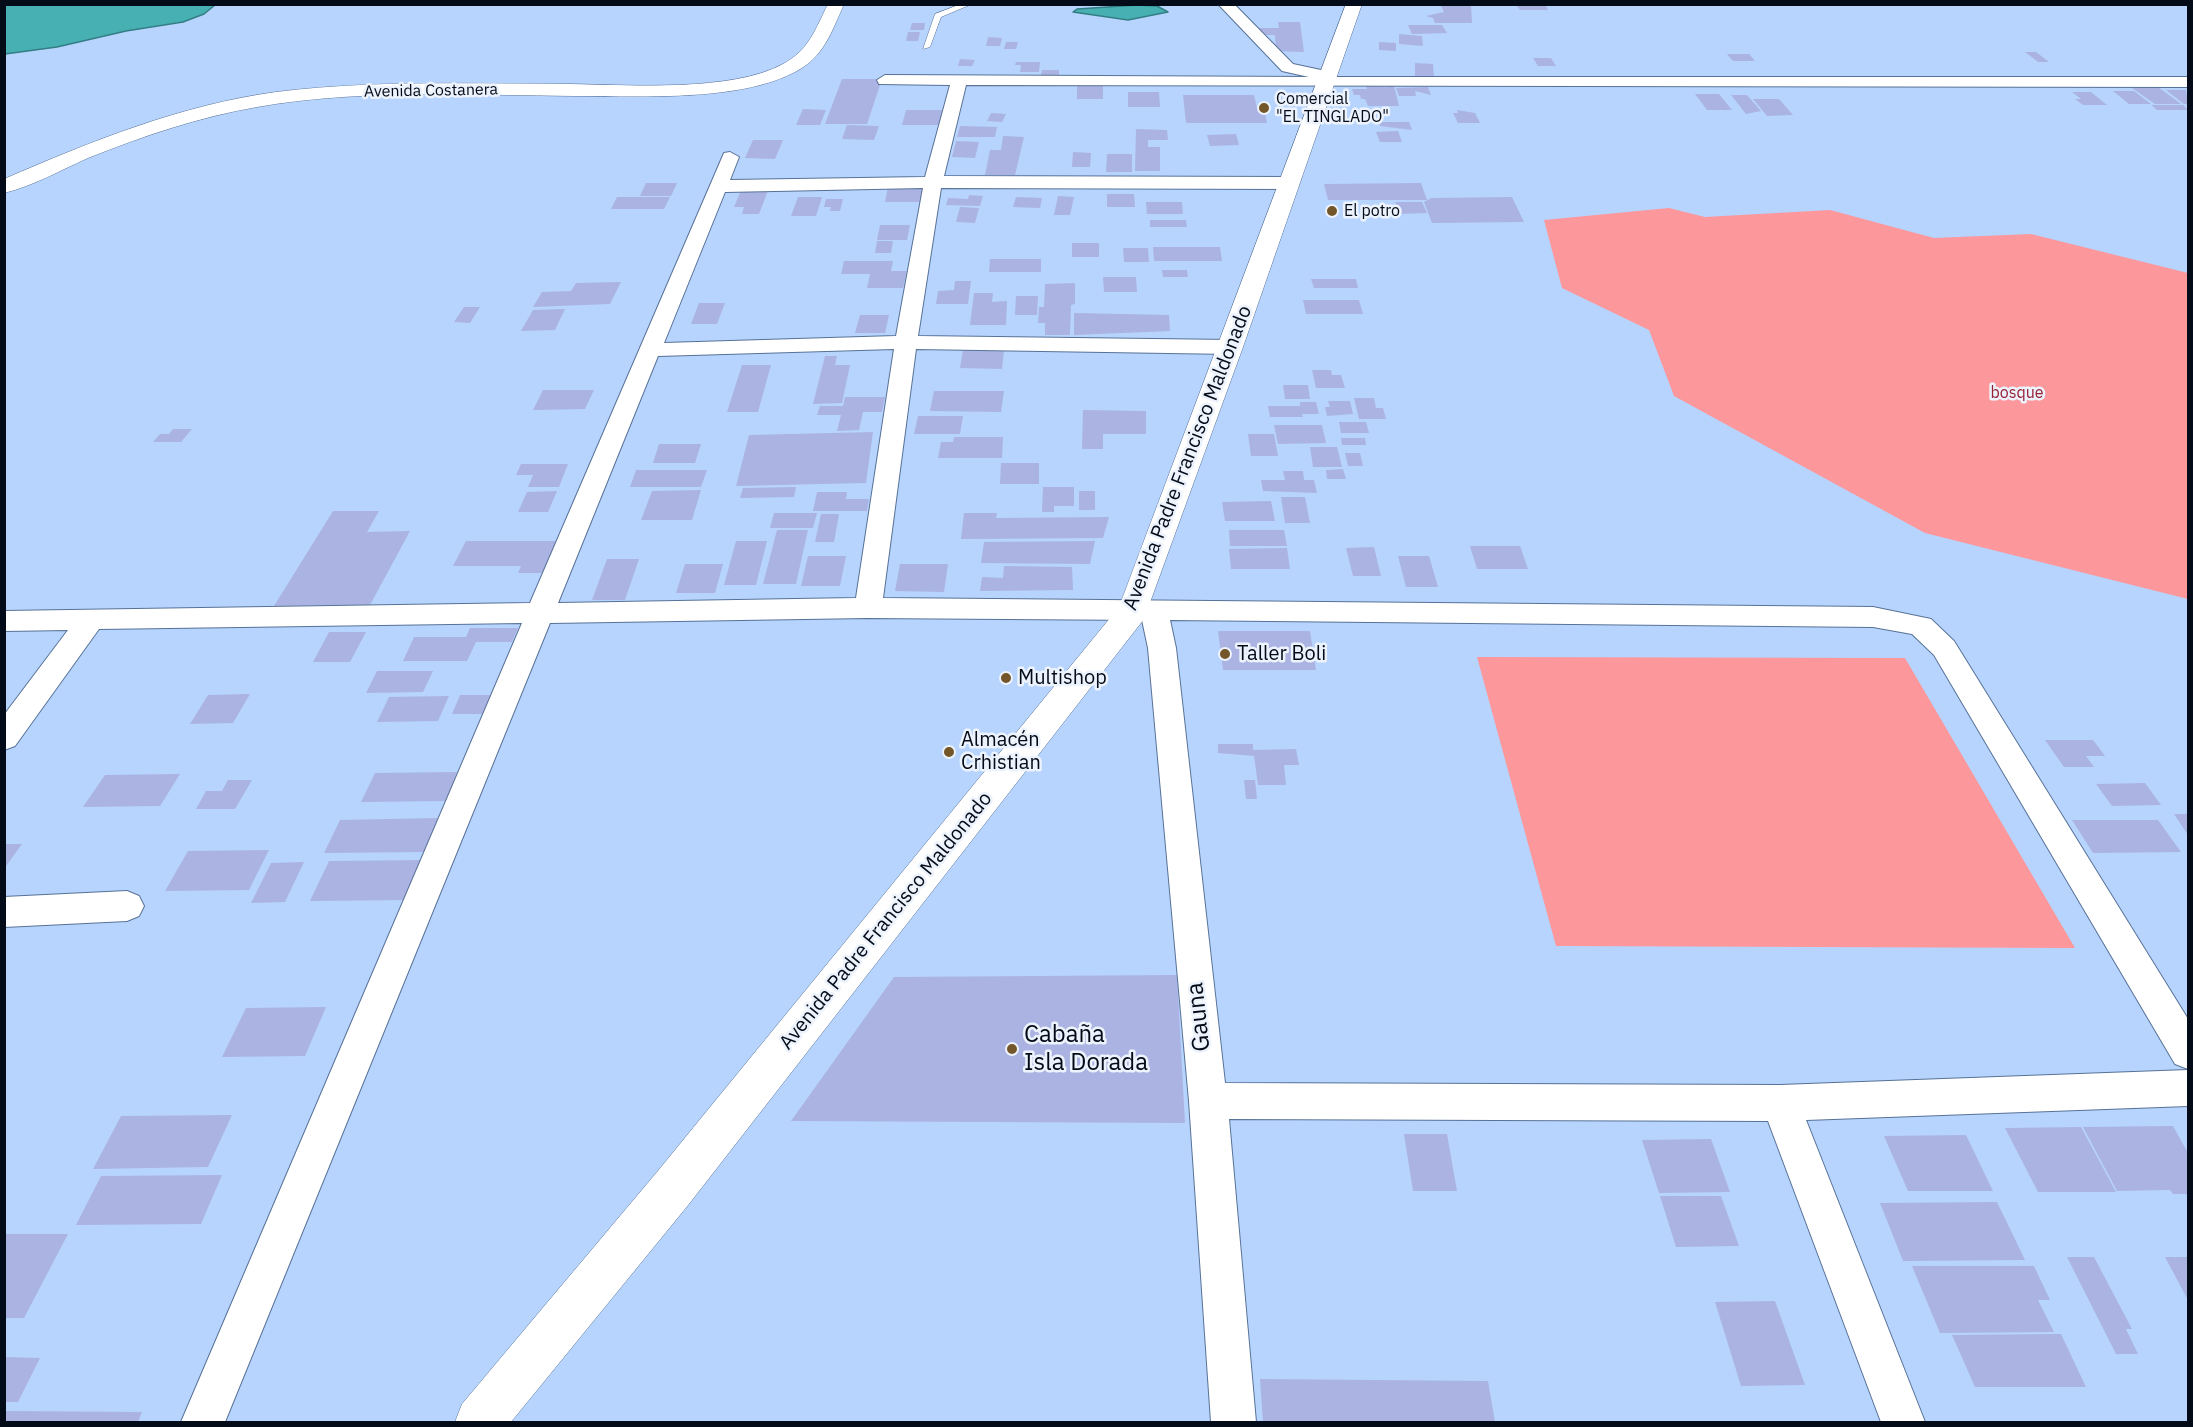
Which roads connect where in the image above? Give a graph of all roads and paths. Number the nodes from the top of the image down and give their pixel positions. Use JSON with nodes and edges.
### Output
{"nodes":[{"id":1,"x":836,"y":4,"type":"edge"},
{"id":2,"x":969,"y":4,"type":"edge"},
{"id":3,"x":1225,"y":4,"type":"edge"},
{"id":4,"x":1354,"y":4,"type":"edge"},
{"id":5,"x":1367,"y":4,"type":"edge"},
{"id":6,"x":926,"y":47,"type":"dead end"},
{"id":7,"x":1332,"y":79,"type":"junction"},
{"id":8,"x":885,"y":80,"type":"dead end"},
{"id":9,"x":959,"y":81,"type":"junction"},
{"id":10,"x":2188,"y":82,"type":"edge"},
{"id":11,"x":730,"y":157,"type":"dead end"},
{"id":12,"x":933,"y":182,"type":"junction"},
{"id":13,"x":1290,"y":183,"type":"junction"},
{"id":14,"x":718,"y":186,"type":"junction"},
{"id":15,"x":4,"y":187,"type":"edge"},
{"id":16,"x":906,"y":342,"type":"junction"},
{"id":17,"x":1232,"y":347,"type":"junction"},
{"id":18,"x":649,"y":350,"type":"junction"},
{"id":19,"x":868,"y":608,"type":"junction"},
{"id":20,"x":1143,"y":612,"type":"junction"},
{"id":21,"x":538,"y":613,"type":"junction"},
{"id":22,"x":91,"y":620,"type":"junction"},
{"id":23,"x":4,"y":621,"type":"edge"},
{"id":24,"x":4,"y":738,"type":"edge"},
{"id":25,"x":127,"y":906,"type":"dead end"},
{"id":26,"x":4,"y":912,"type":"edge"},
{"id":27,"x":2188,"y":1052,"type":"edge"},
{"id":28,"x":2188,"y":1088,"type":"edge"},
{"id":29,"x":1208,"y":1101,"type":"junction"},
{"id":30,"x":1780,"y":1103,"type":"junction"},
{"id":31,"x":203,"y":1422,"type":"edge"},
{"id":32,"x":480,"y":1422,"type":"edge"},
{"id":33,"x":509,"y":1422,"type":"edge"},
{"id":34,"x":1233,"y":1422,"type":"edge"},
{"id":35,"x":1903,"y":1422,"type":"edge"}],
"edges":[{"from":1,"to":15,"type":"main road","name":"Avenida Costanera"},
{"from":2,"to":6,"type":"lane"},
{"from":3,"to":7,"type":"street"},
{"from":4,"to":7,"type":"main road","name":"Avenida Padre Francisco Maldonado"},
{"from":5,"to":7,"type":"main road","name":"Avenida Padre Francisco Maldonado"},
{"from":7,"to":9,"type":"street"},
{"from":7,"to":10,"type":"street"},
{"from":7,"to":13,"type":"main road","name":"Avenida Padre Francisco Maldonado"},
{"from":7,"to":20,"type":"main road","name":"Avenida Padre Francisco Maldonado"},
{"from":8,"to":9,"type":"street"},
{"from":9,"to":12,"type":"street"},
{"from":11,"to":14,"type":"street"},
{"from":12,"to":13,"type":"street"},
{"from":12,"to":14,"type":"street"},
{"from":12,"to":16,"type":"street"},
{"from":13,"to":17,"type":"main road","name":"Avenida Padre Francisco Maldonado"},
{"from":14,"to":18,"type":"street"},
{"from":16,"to":17,"type":"street"},
{"from":16,"to":18,"type":"street"},
{"from":16,"to":19,"type":"street"},
{"from":17,"to":20,"type":"main road","name":"Avenida Padre Francisco Maldonado"},
{"from":18,"to":21,"type":"street"},
{"from":19,"to":20,"type":"street"},
{"from":19,"to":21,"type":"street"},
{"from":20,"to":27,"type":"street"},
{"from":20,"to":29,"type":"street","name":"Gauna"},
{"from":20,"to":32,"type":"main road","name":"Avenida Padre Francisco Maldonado"},
{"from":20,"to":33,"type":"main road","name":"Avenida Padre Francisco Maldonado"},
{"from":21,"to":22,"type":"street"},
{"from":21,"to":31,"type":"street"},
{"from":22,"to":23,"type":"street"},
{"from":22,"to":24,"type":"street"},
{"from":25,"to":26,"type":"street"},
{"from":28,"to":30,"type":"street"},
{"from":29,"to":30,"type":"street"},
{"from":29,"to":34,"type":"street","name":"Gauna"},
{"from":30,"to":35,"type":"street"}]}
